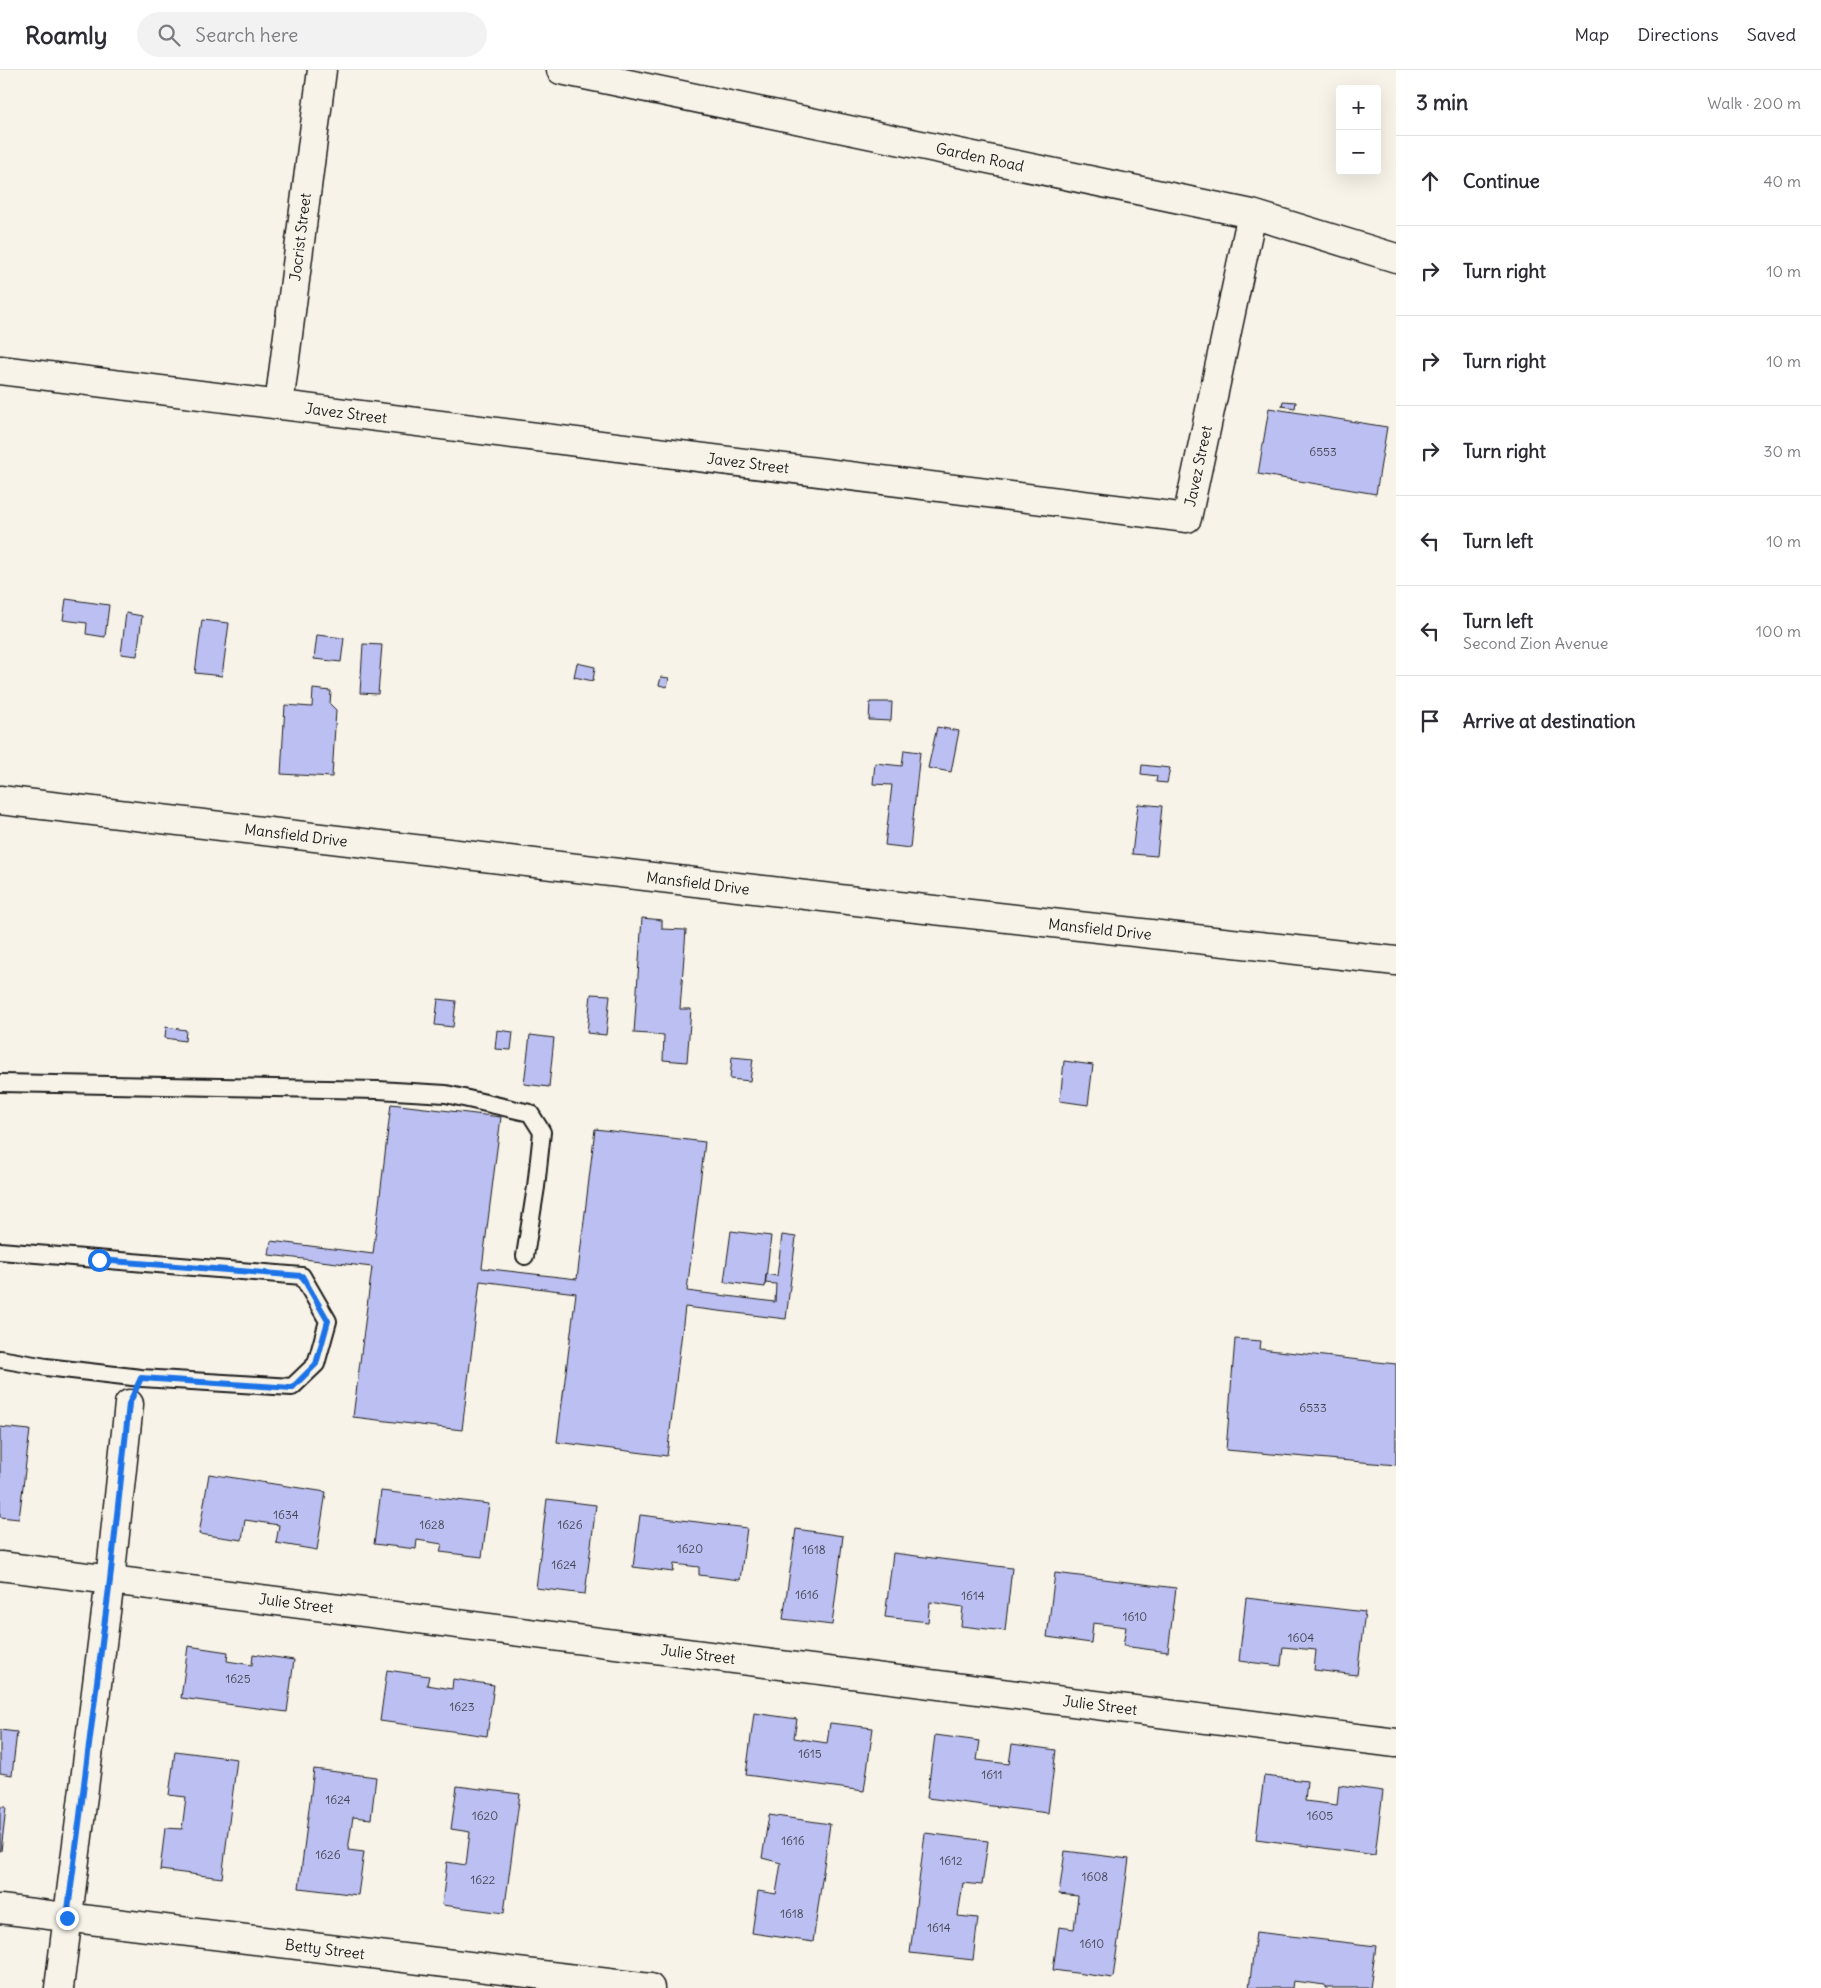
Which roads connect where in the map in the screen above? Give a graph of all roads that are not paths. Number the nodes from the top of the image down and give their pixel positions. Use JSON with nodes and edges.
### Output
{"nodes":[{"id":1,"x":322,"y":70,"type":"edge"},
{"id":2,"x":561,"y":70,"type":"edge"},
{"id":3,"x":1252,"y":214,"type":"junction"},
{"id":4,"x":1396,"y":258,"type":"edge"},
{"id":5,"x":0,"y":370,"type":"edge"},
{"id":6,"x":279,"y":405,"type":"junction"},
{"id":7,"x":0,"y":800,"type":"edge"},
{"id":8,"x":1396,"y":961,"type":"edge"},
{"id":9,"x":0,"y":1083,"type":"edge"},
{"id":10,"x":0,"y":1251,"type":"edge"},
{"id":11,"x":526,"y":1256,"type":"dead end"},
{"id":12,"x":0,"y":1358,"type":"edge"},
{"id":13,"x":141,"y":1378,"type":"junction"},
{"id":14,"x":129,"y":1404,"type":"joint"},
{"id":15,"x":0,"y":1566,"type":"edge"},
{"id":16,"x":110,"y":1580,"type":"junction"},
{"id":17,"x":1396,"y":1742,"type":"edge"},
{"id":18,"x":0,"y":1909,"type":"edge"},
{"id":19,"x":67,"y":1918,"type":"junction"},
{"id":20,"x":59,"y":1988,"type":"edge"},
{"id":21,"x":650,"y":1988,"type":"edge"}],
"edges":[{"from":1,"to":6,"type":"street","name":"Jocrist Street"},
{"from":2,"to":3,"type":"street","name":"Garden Road"},
{"from":3,"to":4,"type":"street","name":"Garden Road"},
{"from":3,"to":6,"type":"street","name":"Javez Street"},
{"from":5,"to":6,"type":"street","name":"Javez Street"},
{"from":7,"to":8,"type":"street","name":"Mansfield Drive"},
{"from":9,"to":11,"type":"lane"},
{"from":10,"to":13,"type":"lane"},
{"from":12,"to":13,"type":"lane"},
{"from":13,"to":14,"type":"lane"},
{"from":14,"to":16,"type":"street"},
{"from":15,"to":16,"type":"street","name":"Julie Street"},
{"from":16,"to":17,"type":"street","name":"Julie Street"},
{"from":16,"to":19,"type":"street"},
{"from":18,"to":19,"type":"street","name":"Betty Street"},
{"from":19,"to":20,"type":"street"},
{"from":19,"to":21,"type":"street","name":"Betty Street"}]}
